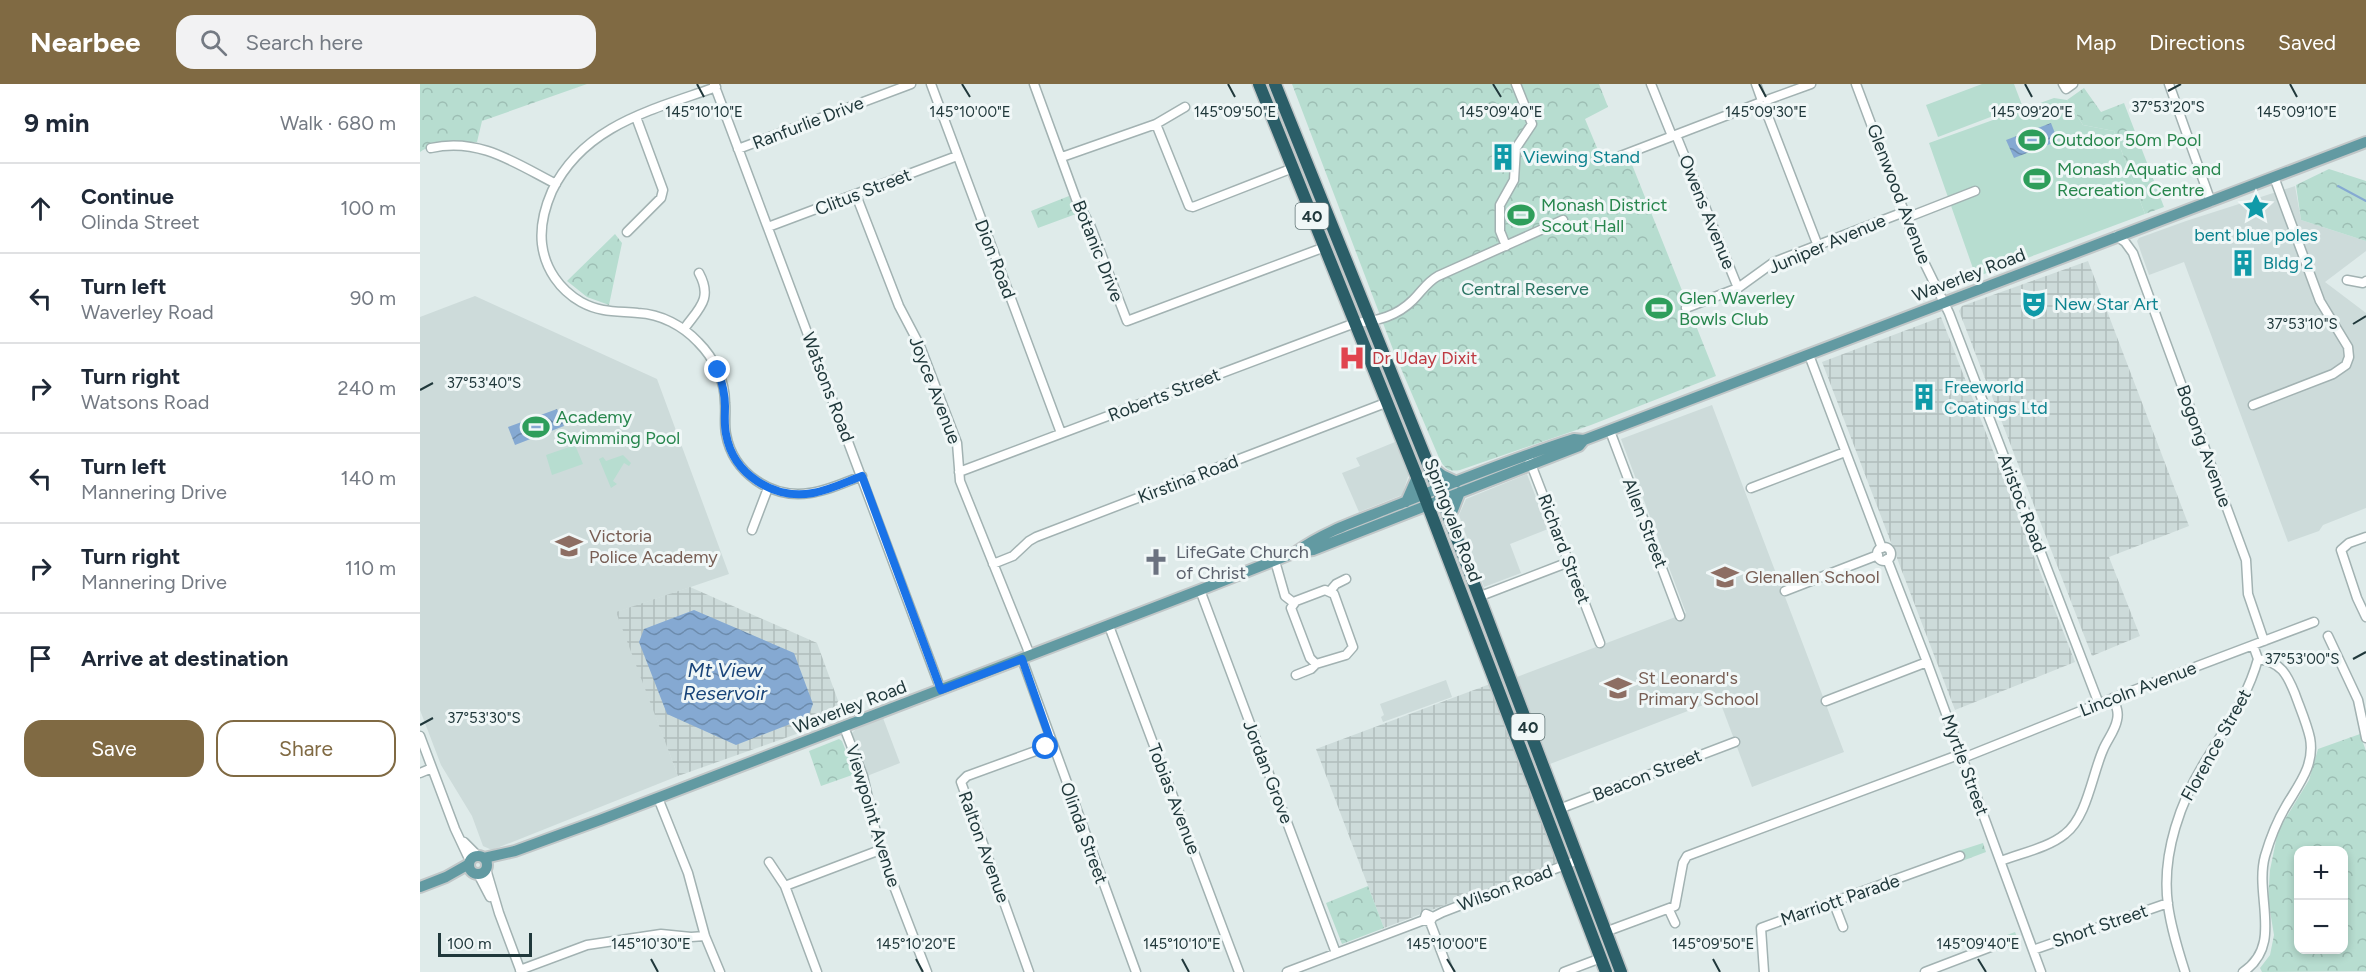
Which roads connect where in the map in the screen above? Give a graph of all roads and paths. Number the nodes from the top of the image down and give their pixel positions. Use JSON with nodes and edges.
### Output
{"nodes":[{"id":1,"x":910,"y":84,"type":"edge"},
{"id":2,"x":931,"y":84,"type":"edge"},
{"id":3,"x":1034,"y":84,"type":"edge"},
{"id":4,"x":1259,"y":84,"type":"edge"},
{"id":5,"x":1275,"y":84,"type":"edge"},
{"id":6,"x":1516,"y":84,"type":"edge"},
{"id":7,"x":1651,"y":84,"type":"edge"},
{"id":8,"x":1756,"y":84,"type":"edge"},
{"id":9,"x":1811,"y":84,"type":"edge"},
{"id":10,"x":1856,"y":84,"type":"edge"},
{"id":11,"x":2063,"y":84,"type":"edge"},
{"id":12,"x":2073,"y":84,"type":"edge"},
{"id":13,"x":2169,"y":84,"type":"edge"},
{"id":14,"x":715,"y":86,"type":"edge"},
{"id":15,"x":1763,"y":102,"type":"junction"},
{"id":16,"x":1185,"y":107,"type":"dead end"},
{"id":17,"x":636,"y":117,"type":"junction"},
{"id":18,"x":1156,"y":124,"type":"junction"},
{"id":19,"x":1674,"y":136,"type":"junction"},
{"id":20,"x":2366,"y":142,"type":"edge"},
{"id":21,"x":431,"y":148,"type":"dead end"},
{"id":22,"x":738,"y":149,"type":"junction"},
{"id":23,"x":957,"y":156,"type":"junction"},
{"id":24,"x":1062,"y":157,"type":"junction"},
{"id":25,"x":1618,"y":157,"type":"dead end"},
{"id":26,"x":1293,"y":168,"type":"junction"},
{"id":27,"x":2274,"y":177,"type":"junction"},
{"id":28,"x":556,"y":184,"type":"junction"},
{"id":29,"x":1975,"y":191,"type":"dead end"},
{"id":30,"x":856,"y":195,"type":"junction"},
{"id":31,"x":2211,"y":201,"type":"junction"},
{"id":32,"x":1905,"y":215,"type":"junction"},
{"id":33,"x":1563,"y":220,"type":"dead end"},
{"id":34,"x":768,"y":227,"type":"junction"},
{"id":35,"x":2138,"y":228,"type":"junction"},
{"id":36,"x":627,"y":232,"type":"dead end"},
{"id":37,"x":2116,"y":236,"type":"junction"},
{"id":38,"x":1506,"y":246,"type":"junction"},
{"id":39,"x":1818,"y":246,"type":"junction"},
{"id":40,"x":1325,"y":247,"type":"junction"},
{"id":41,"x":2133,"y":253,"type":"junction"},
{"id":42,"x":699,"y":273,"type":"dead end"},
{"id":43,"x":2347,"y":280,"type":"dead end"},
{"id":44,"x":2366,"y":281,"type":"edge"},
{"id":45,"x":1738,"y":288,"type":"junction"},
{"id":46,"x":1945,"y":302,"type":"junction"},
{"id":47,"x":1686,"y":308,"type":"dead end"},
{"id":48,"x":1370,"y":321,"type":"junction"},
{"id":49,"x":1355,"y":323,"type":"junction"},
{"id":50,"x":684,"y":329,"type":"junction"},
{"id":51,"x":1809,"y":355,"type":"junction"},
{"id":52,"x":1388,"y":402,"type":"junction"},
{"id":53,"x":2253,"y":405,"type":"dead end"},
{"id":54,"x":1610,"y":431,"type":"junction"},
{"id":55,"x":1061,"y":433,"type":"junction"},
{"id":56,"x":1845,"y":452,"type":"junction"},
{"id":57,"x":1529,"y":460,"type":"junction"},
{"id":58,"x":1428,"y":464,"type":"junction"},
{"id":59,"x":959,"y":472,"type":"junction"},
{"id":60,"x":862,"y":476,"type":"junction"},
{"id":61,"x":1417,"y":477,"type":"junction"},
{"id":62,"x":1458,"y":487,"type":"junction"},
{"id":63,"x":768,"y":488,"type":"junction"},
{"id":64,"x":1751,"y":488,"type":"dead end"},
{"id":65,"x":1440,"y":494,"type":"junction"},
{"id":66,"x":1426,"y":500,"type":"junction"},
{"id":67,"x":1408,"y":506,"type":"junction"},
{"id":68,"x":1448,"y":516,"type":"junction"},
{"id":69,"x":1434,"y":521,"type":"junction"},
{"id":70,"x":752,"y":530,"type":"dead end"},
{"id":71,"x":2366,"y":537,"type":"edge"},
{"id":72,"x":1880,"y":551,"type":"junction"},
{"id":73,"x":1275,"y":561,"type":"junction"},
{"id":74,"x":1569,"y":562,"type":"junction"},
{"id":75,"x":993,"y":564,"type":"junction"},
{"id":76,"x":1347,"y":579,"type":"dead end"},
{"id":77,"x":1200,"y":590,"type":"junction"},
{"id":78,"x":1330,"y":591,"type":"junction"},
{"id":79,"x":1785,"y":591,"type":"dead end"},
{"id":80,"x":1478,"y":597,"type":"junction"},
{"id":81,"x":1294,"y":603,"type":"junction"},
{"id":82,"x":1680,"y":616,"type":"dead end"},
{"id":83,"x":2366,"y":616,"type":"edge"},
{"id":84,"x":2314,"y":622,"type":"dead end"},
{"id":85,"x":1109,"y":626,"type":"junction"},
{"id":86,"x":2328,"y":636,"type":"dead end"},
{"id":87,"x":2264,"y":641,"type":"junction"},
{"id":88,"x":1600,"y":643,"type":"dead end"},
{"id":89,"x":2253,"y":645,"type":"junction"},
{"id":90,"x":1497,"y":646,"type":"junction"},
{"id":91,"x":1485,"y":653,"type":"junction"},
{"id":92,"x":1026,"y":657,"type":"junction"},
{"id":93,"x":2258,"y":659,"type":"junction"},
{"id":94,"x":1928,"y":662,"type":"junction"},
{"id":95,"x":1316,"y":664,"type":"junction"},
{"id":96,"x":1296,"y":675,"type":"dead end"},
{"id":97,"x":941,"y":690,"type":"junction"},
{"id":98,"x":2113,"y":698,"type":"junction"},
{"id":99,"x":1826,"y":701,"type":"dead end"},
{"id":100,"x":2099,"y":704,"type":"junction"},
{"id":101,"x":844,"y":727,"type":"junction"},
{"id":102,"x":420,"y":736,"type":"edge"},
{"id":103,"x":2366,"y":738,"type":"edge"},
{"id":104,"x":1735,"y":742,"type":"dead end"},
{"id":105,"x":1052,"y":745,"type":"junction"},
{"id":106,"x":1962,"y":756,"type":"junction"},
{"id":107,"x":432,"y":768,"type":"junction"},
{"id":108,"x":420,"y":772,"type":"edge"},
{"id":109,"x":658,"y":798,"type":"junction"},
{"id":110,"x":1559,"y":809,"type":"junction"},
{"id":111,"x":880,"y":850,"type":"junction"},
{"id":112,"x":1960,"y":856,"type":"dead end"},
{"id":113,"x":1578,"y":860,"type":"junction"},
{"id":114,"x":2001,"y":861,"type":"junction"},
{"id":115,"x":769,"y":862,"type":"dead end"},
{"id":116,"x":478,"y":865,"type":"junction"},
{"id":117,"x":1565,"y":865,"type":"junction"},
{"id":118,"x":785,"y":886,"type":"junction"},
{"id":119,"x":420,"y":887,"type":"edge"},
{"id":120,"x":1833,"y":901,"type":"junction"},
{"id":121,"x":2168,"y":903,"type":"junction"},
{"id":122,"x":1669,"y":910,"type":"junction"},
{"id":123,"x":1429,"y":920,"type":"junction"},
{"id":124,"x":1675,"y":923,"type":"dead end"},
{"id":125,"x":1843,"y":927,"type":"dead end"},
{"id":126,"x":1605,"y":932,"type":"junction"},
{"id":127,"x":705,"y":936,"type":"junction"},
{"id":128,"x":1993,"y":946,"type":"dead end"},
{"id":129,"x":2033,"y":950,"type":"junction"},
{"id":130,"x":1336,"y":953,"type":"junction"},
{"id":131,"x":1601,"y":958,"type":"junction"},
{"id":132,"x":520,"y":971,"type":"edge"},
{"id":133,"x":1292,"y":971,"type":"edge"},
{"id":134,"x":720,"y":972,"type":"edge"},
{"id":135,"x":817,"y":972,"type":"edge"},
{"id":136,"x":927,"y":972,"type":"edge"},
{"id":137,"x":1029,"y":972,"type":"edge"},
{"id":138,"x":1136,"y":972,"type":"edge"},
{"id":139,"x":1239,"y":972,"type":"edge"},
{"id":140,"x":1449,"y":972,"type":"edge"},
{"id":141,"x":1564,"y":972,"type":"edge"},
{"id":142,"x":1606,"y":972,"type":"edge"},
{"id":143,"x":1621,"y":972,"type":"edge"},
{"id":144,"x":1764,"y":972,"type":"edge"},
{"id":145,"x":1925,"y":972,"type":"edge"},
{"id":146,"x":2041,"y":972,"type":"edge"},
{"id":147,"x":2185,"y":972,"type":"edge"},
{"id":148,"x":2243,"y":972,"type":"edge"}],
"edges":[{"from":1,"to":22,"type":"street","name":"Ranfurlie Drive"},
{"from":2,"to":23,"type":"street","name":"Dion Road"},
{"from":3,"to":24,"type":"street","name":"Botanic Drive"},
{"from":4,"to":26,"type":"highway","name":"Springvale Road","number":"40"},
{"from":5,"to":48,"type":"highway","name":"Springvale Road","number":"40"},
{"from":6,"to":38,"type":"street"},
{"from":7,"to":19,"type":"street","name":"Owens Avenue"},
{"from":8,"to":15,"type":"street"},
{"from":9,"to":15,"type":"street"},
{"from":10,"to":32,"type":"street","name":"Glenwood Avenue"},
{"from":11,"to":12,"type":"street"},
{"from":13,"to":31,"type":"street"},
{"from":14,"to":17,"type":"street"},
{"from":14,"to":22,"type":"street","name":"Watsons Road"},
{"from":15,"to":19,"type":"street"},
{"from":15,"to":39,"type":"street"},
{"from":16,"to":18,"type":"street"},
{"from":17,"to":28,"type":"street"},
{"from":17,"to":36,"type":"street"},
{"from":18,"to":24,"type":"street"},
{"from":18,"to":26,"type":"street"},
{"from":19,"to":25,"type":"street"},
{"from":19,"to":45,"type":"street","name":"Owens Avenue"},
{"from":20,"to":27,"type":"main road","name":"Waverley Road"},
{"from":21,"to":28,"type":"street"},
{"from":22,"to":34,"type":"street","name":"Watsons Road"},
{"from":23,"to":30,"type":"street","name":"Clitus Street"},
{"from":23,"to":55,"type":"street","name":"Dion Road"},
{"from":24,"to":40,"type":"street","name":"Botanic Drive"},
{"from":26,"to":40,"type":"highway","name":"Springvale Road","number":"40"},
{"from":27,"to":31,"type":"main road","name":"Waverley Road"},
{"from":27,"to":53,"type":"street"},
{"from":28,"to":50,"type":"street"},
{"from":29,"to":32,"type":"street","name":"Juniper Avenue"},
{"from":30,"to":34,"type":"street","name":"Clitus Street"},
{"from":30,"to":59,"type":"street","name":"Joyce Avenue"},
{"from":31,"to":35,"type":"main road","name":"Waverley Road"},
{"from":32,"to":39,"type":"street","name":"Juniper Avenue"},
{"from":32,"to":46,"type":"street","name":"Glenwood Avenue"},
{"from":33,"to":38,"type":"street","name":"Roberts Street"},
{"from":34,"to":60,"type":"street","name":"Watsons Road"},
{"from":35,"to":37,"type":"main road","name":"Waverley Road"},
{"from":35,"to":41,"type":"street"},
{"from":37,"to":41,"type":"street","name":"Bogong Avenue"},
{"from":37,"to":46,"type":"main road","name":"Waverley Road"},
{"from":38,"to":48,"type":"street","name":"Roberts Street"},
{"from":39,"to":45,"type":"street","name":"Juniper Avenue"},
{"from":40,"to":49,"type":"highway","name":"Springvale Road","number":"40"},
{"from":41,"to":87,"type":"street","name":"Bogong Avenue"},
{"from":42,"to":50,"type":"street"},
{"from":43,"to":44,"type":"street"},
{"from":45,"to":47,"type":"street","name":"Juniper Avenue"},
{"from":46,"to":51,"type":"main road","name":"Waverley Road"},
{"from":46,"to":100,"type":"street","name":"Aristoc Road"},
{"from":48,"to":49,"type":"street","name":"Roberts Street"},
{"from":48,"to":58,"type":"highway","name":"Springvale Road","number":"40"},
{"from":49,"to":52,"type":"highway","name":"Springvale Road","number":"40"},
{"from":49,"to":55,"type":"street","name":"Roberts Street"},
{"from":50,"to":63,"type":"street"},
{"from":51,"to":54,"type":"main road","name":"Waverley Road"},
{"from":51,"to":56,"type":"street"},
{"from":52,"to":61,"type":"highway","name":"Springvale Road","number":"40"},
{"from":52,"to":75,"type":"street","name":"Kirstina Road"},
{"from":54,"to":57,"type":"main road","name":"Waverley Road"},
{"from":54,"to":82,"type":"street","name":"Allen Street"},
{"from":55,"to":59,"type":"street","name":"Roberts Street"},
{"from":56,"to":64,"type":"street"},
{"from":56,"to":72,"type":"street"},
{"from":57,"to":62,"type":"main road","name":"Waverley Road"},
{"from":57,"to":74,"type":"street","name":"Richard Street"},
{"from":58,"to":62,"type":"main road"},
{"from":58,"to":65,"type":"highway","name":"Springvale Road","number":"40"},
{"from":59,"to":75,"type":"street","name":"Joyce Avenue"},
{"from":60,"to":63,"type":"street"},
{"from":60,"to":97,"type":"street","name":"Watsons Road"},
{"from":61,"to":66,"type":"highway","name":"Springvale Road","number":"40"},
{"from":61,"to":67,"type":"main road"},
{"from":62,"to":65,"type":"main road","name":"Waverley Road"},
{"from":62,"to":68,"type":"main road"},
{"from":63,"to":70,"type":"street"},
{"from":65,"to":66,"type":"main road","name":"Waverley Road"},
{"from":65,"to":68,"type":"highway","name":"Springvale Road","number":"40"},
{"from":66,"to":67,"type":"main road","name":"Waverley Road"},
{"from":66,"to":69,"type":"highway","name":"Springvale Road","number":"40"},
{"from":67,"to":69,"type":"main road"},
{"from":67,"to":73,"type":"main road","name":"Waverley Road"},
{"from":68,"to":80,"type":"highway","name":"Springvale Road","number":"40"},
{"from":69,"to":91,"type":"highway","name":"Springvale Road","number":"40"},
{"from":71,"to":83,"type":"street"},
{"from":72,"to":79,"type":"street"},
{"from":72,"to":94,"type":"street","name":"Myrtle Street"},
{"from":73,"to":77,"type":"main road","name":"Waverley Road"},
{"from":73,"to":81,"type":"street"},
{"from":74,"to":80,"type":"street"},
{"from":74,"to":88,"type":"street","name":"Richard Street"},
{"from":75,"to":92,"type":"street","name":"Joyce Avenue"},
{"from":76,"to":78,"type":"street"},
{"from":77,"to":85,"type":"main road","name":"Waverley Road"},
{"from":77,"to":130,"type":"street","name":"Jordan Grove"},
{"from":78,"to":81,"type":"street"},
{"from":78,"to":95,"type":"street"},
{"from":80,"to":90,"type":"highway","name":"Springvale Road","number":"40"},
{"from":81,"to":95,"type":"street"},
{"from":84,"to":87,"type":"street","name":"Lincoln Avenue"},
{"from":85,"to":92,"type":"main road","name":"Waverley Road"},
{"from":85,"to":139,"type":"street","name":"Tobias Avenue"},
{"from":86,"to":103,"type":"street"},
{"from":87,"to":89,"type":"street","name":"Lincoln Avenue"},
{"from":89,"to":93,"type":"street"},
{"from":89,"to":98,"type":"street","name":"Lincoln Avenue"},
{"from":90,"to":91,"type":"highway"},
{"from":90,"to":110,"type":"highway","name":"Springvale Road","number":"40"},
{"from":91,"to":117,"type":"highway","name":"Springvale Road","number":"40"},
{"from":92,"to":97,"type":"main road","name":"Waverley Road"},
{"from":92,"to":105,"type":"street","name":"Olinda Street"},
{"from":93,"to":121,"type":"street","name":"Florence Street"},
{"from":93,"to":148,"type":"street"},
{"from":94,"to":99,"type":"street"},
{"from":94,"to":106,"type":"street","name":"Myrtle Street"},
{"from":95,"to":96,"type":"street"},
{"from":97,"to":101,"type":"main road","name":"Waverley Road"},
{"from":98,"to":100,"type":"street","name":"Lincoln Avenue"},
{"from":98,"to":114,"type":"street"},
{"from":100,"to":106,"type":"street","name":"Lincoln Avenue"},
{"from":101,"to":109,"type":"main road","name":"Waverley Road"},
{"from":101,"to":111,"type":"street","name":"Viewpoint Avenue"},
{"from":102,"to":107,"type":"street"},
{"from":104,"to":110,"type":"street","name":"Beacon Street"},
{"from":105,"to":137,"type":"street","name":"Ralton Avenue"},
{"from":105,"to":138,"type":"street","name":"Olinda Street"},
{"from":106,"to":114,"type":"street","name":"Myrtle Street"},
{"from":106,"to":122,"type":"street","name":"Lincoln Avenue"},
{"from":107,"to":108,"type":"street"},
{"from":107,"to":116,"type":"street"},
{"from":109,"to":116,"type":"main road","name":"Waverley Road"},
{"from":109,"to":127,"type":"street"},
{"from":110,"to":113,"type":"highway","name":"Springvale Road","number":"40"},
{"from":111,"to":118,"type":"street"},
{"from":111,"to":136,"type":"street","name":"Viewpoint Avenue"},
{"from":112,"to":120,"type":"street","name":"Marriott Parade"},
{"from":113,"to":117,"type":"street","name":"Wilson Road"},
{"from":113,"to":126,"type":"highway","name":"Springvale Road","number":"40"},
{"from":114,"to":129,"type":"street","name":"Myrtle Street"},
{"from":115,"to":118,"type":"street"},
{"from":116,"to":119,"type":"main road","name":"Waverley Road"},
{"from":116,"to":132,"type":"street"},
{"from":117,"to":123,"type":"street","name":"Wilson Road"},
{"from":117,"to":131,"type":"highway","name":"Springvale Road","number":"40"},
{"from":118,"to":135,"type":"street"},
{"from":120,"to":125,"type":"street"},
{"from":120,"to":144,"type":"street","name":"Marriott Parade"},
{"from":121,"to":129,"type":"street","name":"Short Street"},
{"from":121,"to":147,"type":"street","name":"Florence Street"},
{"from":122,"to":124,"type":"street"},
{"from":122,"to":126,"type":"street"},
{"from":123,"to":130,"type":"street","name":"Wilson Road"},
{"from":123,"to":140,"type":"street"},
{"from":126,"to":143,"type":"highway","name":"Springvale Road","number":"40"},
{"from":127,"to":132,"type":"street"},
{"from":127,"to":134,"type":"street"},
{"from":128,"to":145,"type":"street"},
{"from":129,"to":146,"type":"street","name":"Myrtle Street"},
{"from":130,"to":133,"type":"street","name":"Wilson Road"},
{"from":131,"to":141,"type":"street"},
{"from":131,"to":142,"type":"highway","name":"Springvale Road","number":"40"}]}
